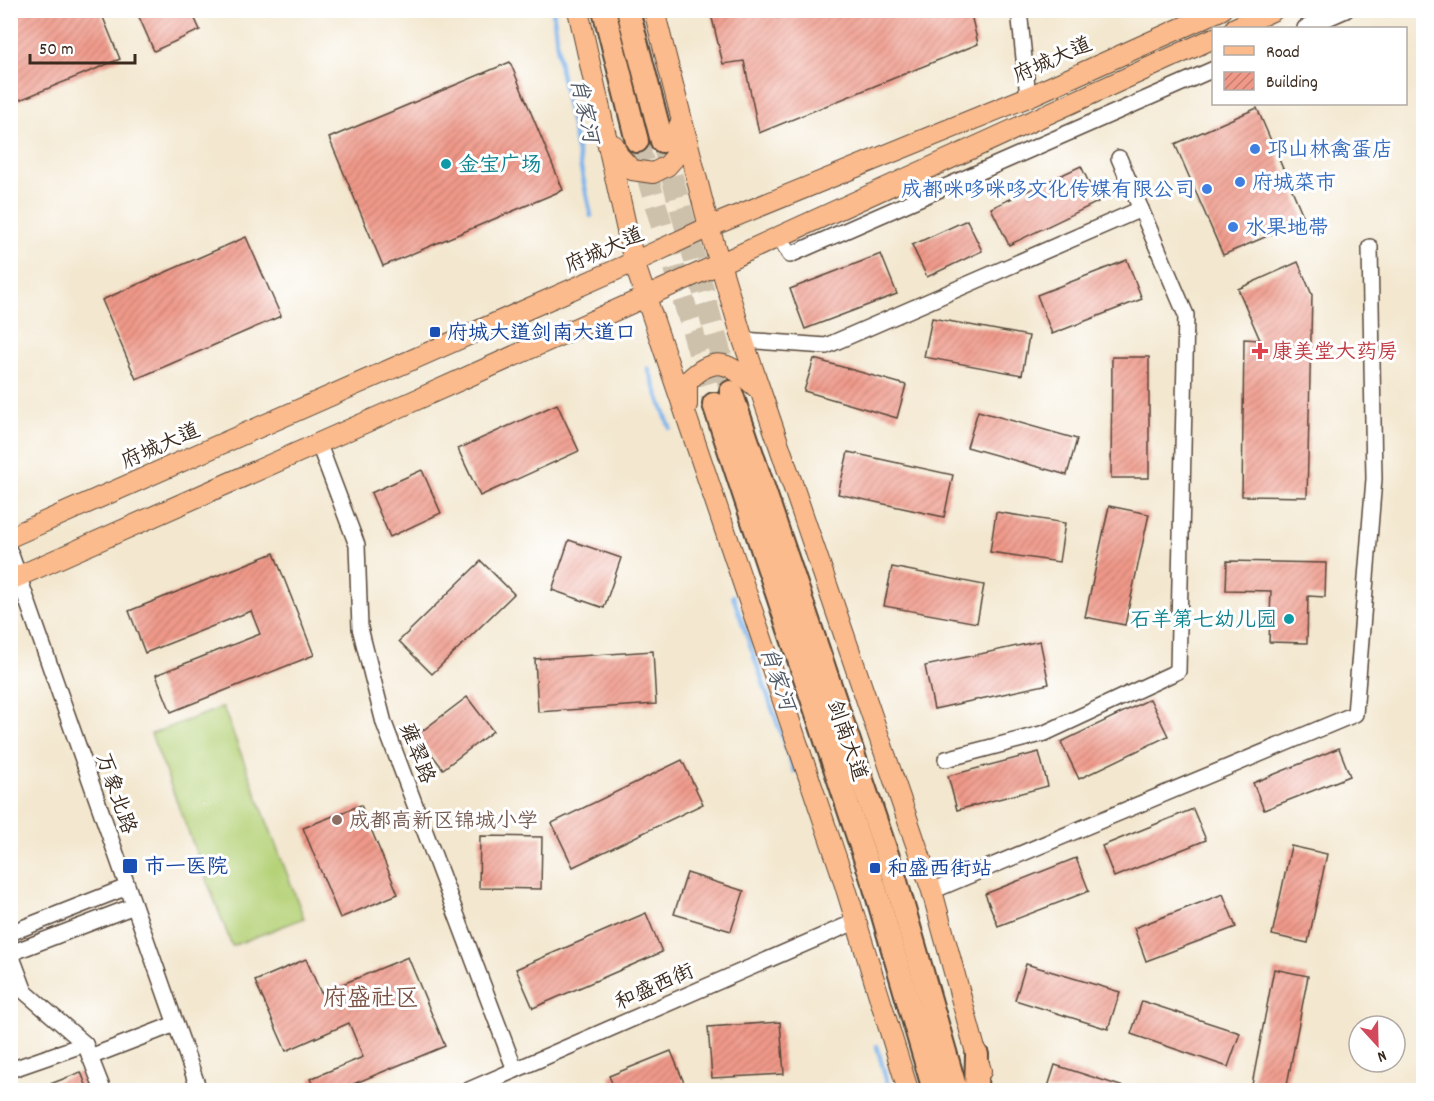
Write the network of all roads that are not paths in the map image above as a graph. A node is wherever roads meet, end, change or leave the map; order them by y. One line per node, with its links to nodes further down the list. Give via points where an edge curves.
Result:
1 (578, 10): 15 (main road)
2 (604, 10): 16 (highway)
3 (628, 10): 17 (highway)
4 (654, 10): 14 (main road)
5 (1019, 10): 13 (street)
6 (1221, 10): 13 (main road, 府城大道)
7 (1274, 10): 9 (main road)
8 (1346, 10): 10 (street)
9 (1237, 27)
10 (1307, 27)
11 (1212, 39): 21 (main road)
12 (1212, 70): 21 (street, via 790,255)
13 (1028, 97): 20 (main road, 府城大道)
14 (679, 108): 15 (main road, via 675,157 653,173 632,170 618,155); 20 (main road)
15 (605, 126): 23 (main road)
16 (637, 141)
17 (662, 141)
18 (1119, 158): 19 (street)
19 (1141, 208): 26 (street, via 826,346); 33 (street, via 1186,315 1178,671 1045,733)
20 (709, 227): 23 (main road, 府城大道); 24 (main road)
21 (779, 236): 24 (main road)
22 (1370, 247): 35 (street, via 1374,479 1355,714)
23 (634, 262): 25 (main road); 30 (main road, 府城大道)
24 (719, 264): 25 (main road); 26 (main road)
25 (646, 296): 28 (main road); 29 (main road)
26 (743, 340): 27 (main road)
27 (760, 391): 28 (main road, via 735,368 710,365 687,382); 35 (main road)
28 (687, 421): 37 (main road)
29 (318, 442): 32 (main road); 46 (street, 雍翠路, via 357,545 360,628 384,723)
30 (10, 537)
31 (10, 552): 32 (street, 万象北路)
32 (15, 578): 34 (street, 万象北路)
33 (946, 759)
34 (127, 887): 36 (street, 万象北路); 38 (street)
35 (932, 891): 44 (main road)
36 (134, 906): 39 (street); 42 (street, 万象北路)
37 (857, 921): 46 (street, 和盛西街); 50 (main road)
38 (10, 933)
39 (11, 952): 40 (street)
40 (25, 992): 41 (street); 43 (street)
41 (10, 998)
42 (175, 1024): 43 (street); 48 (street, 万象北路)
43 (87, 1051): 45 (street); 47 (street)
44 (977, 1055): 53 (highway); 54 (main road)
45 (10, 1070)
46 (515, 1070): 49 (street, 和盛西街)
47 (102, 1090)
48 (199, 1090)
49 (472, 1090)
50 (908, 1090)
51 (934, 1090): 52 (highway, 剑南大道, via 723,398 895,878)
52 (956, 1090)
53 (976, 1090)
54 (986, 1090)

